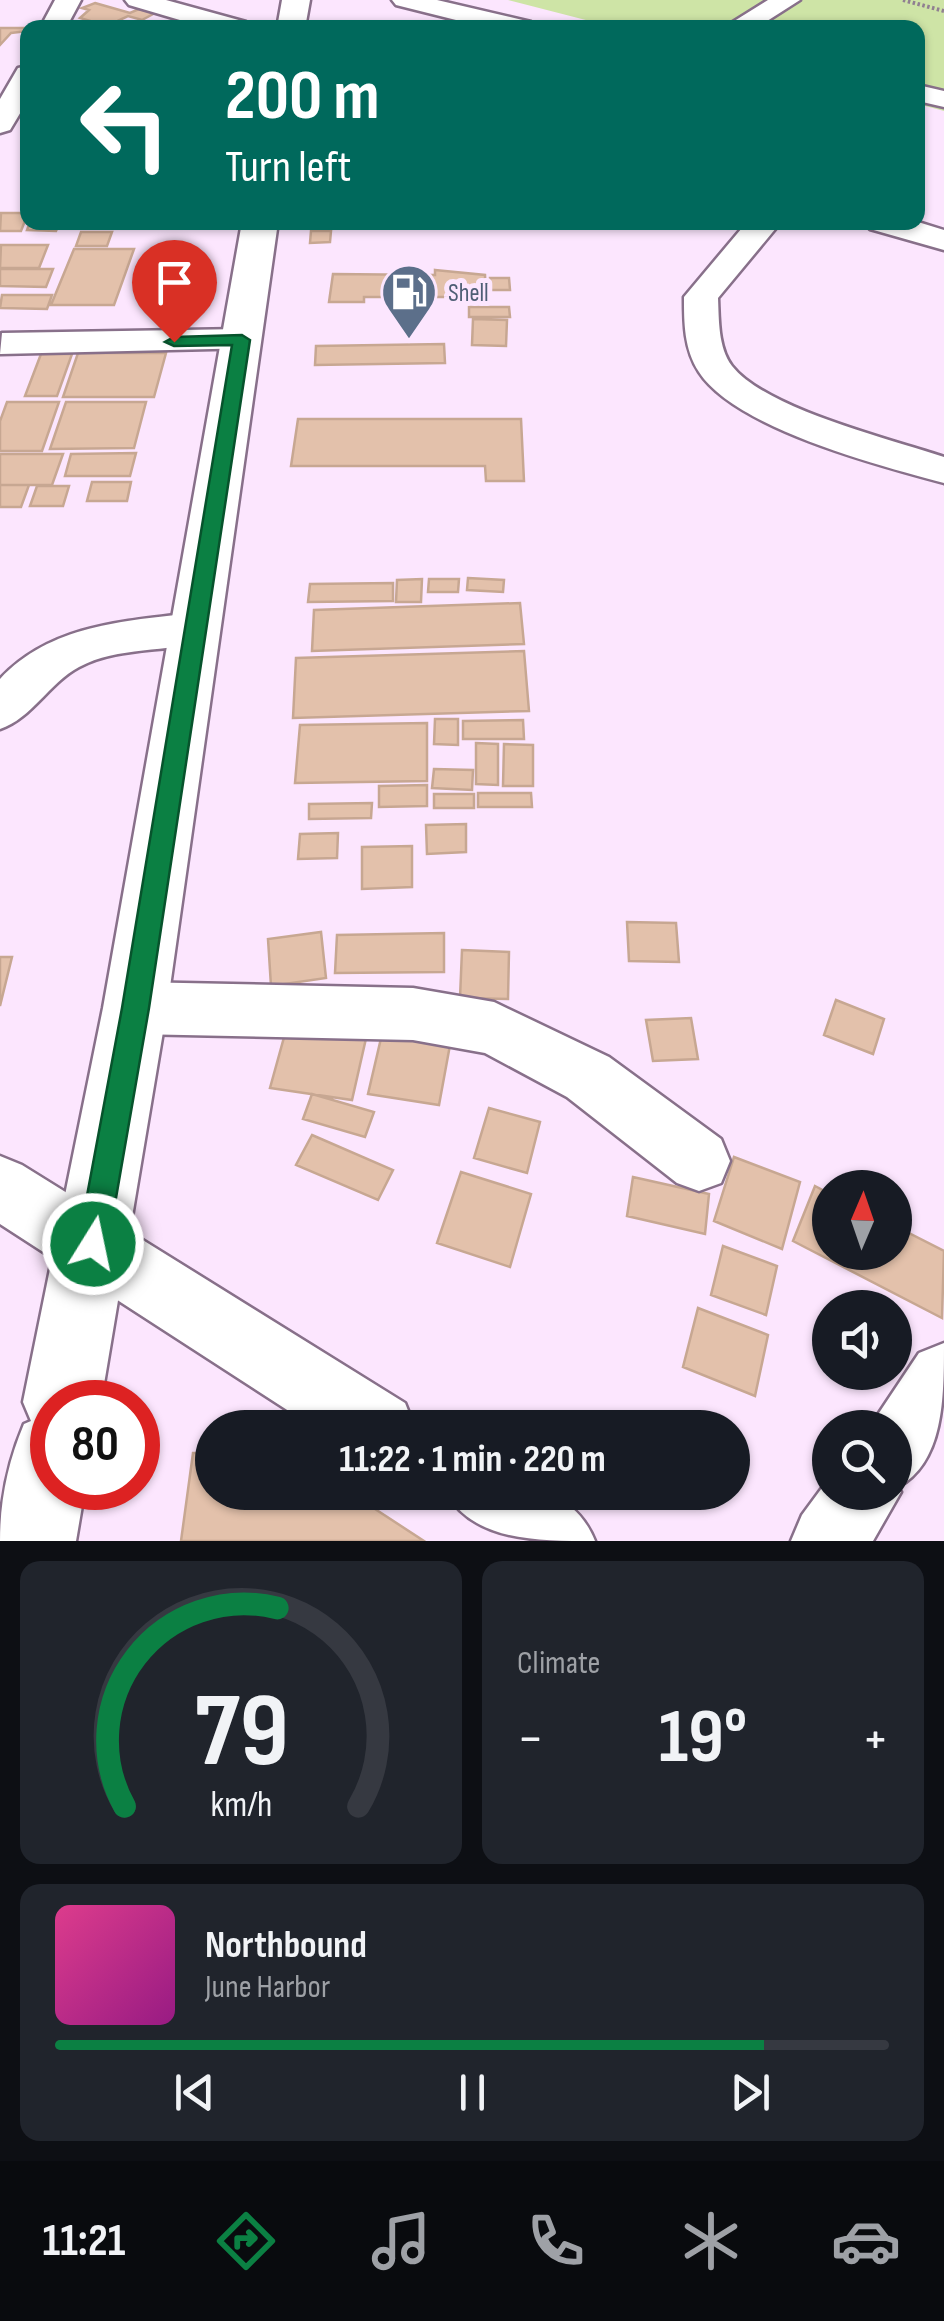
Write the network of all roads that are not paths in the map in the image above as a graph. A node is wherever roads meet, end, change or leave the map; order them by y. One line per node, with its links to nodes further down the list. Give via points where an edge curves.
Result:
1 (138, 0): 4 (street)
2 (405, 0): 5 (street)
3 (786, 0): 6 (street)
4 (209, 20)
5 (489, 20)
6 (750, 20)
7 (20, 88): 8 (street)
8 (0, 124)
9 (259, 230): 13 (highway)
10 (759, 230): 15 (street, via 701,297 702,340 718,373 808,423)
11 (910, 230): 12 (street)
12 (944, 240)
13 (242, 340): 14 (street); 16 (highway)
14 (2, 344)
15 (944, 470)
16 (193, 628): 17 (street, via 96,642 55,656); 18 (highway)
17 (0, 711)
18 (136, 1008): 19 (street, via 413,1014 494,1028 588,1077); 21 (highway)
19 (699, 1160)
20 (0, 1188): 21 (street)
21 (93, 1244): 23 (highway); 24 (street)
22 (944, 1378): 25 (street)
23 (66, 1380)
24 (352, 1410)
25 (912, 1426)
26 (41, 1510): 29 (highway)
27 (510, 1510): 30 (street)
28 (851, 1510): 31 (street)
29 (35, 1541)
30 (558, 1541)
31 (828, 1541)

